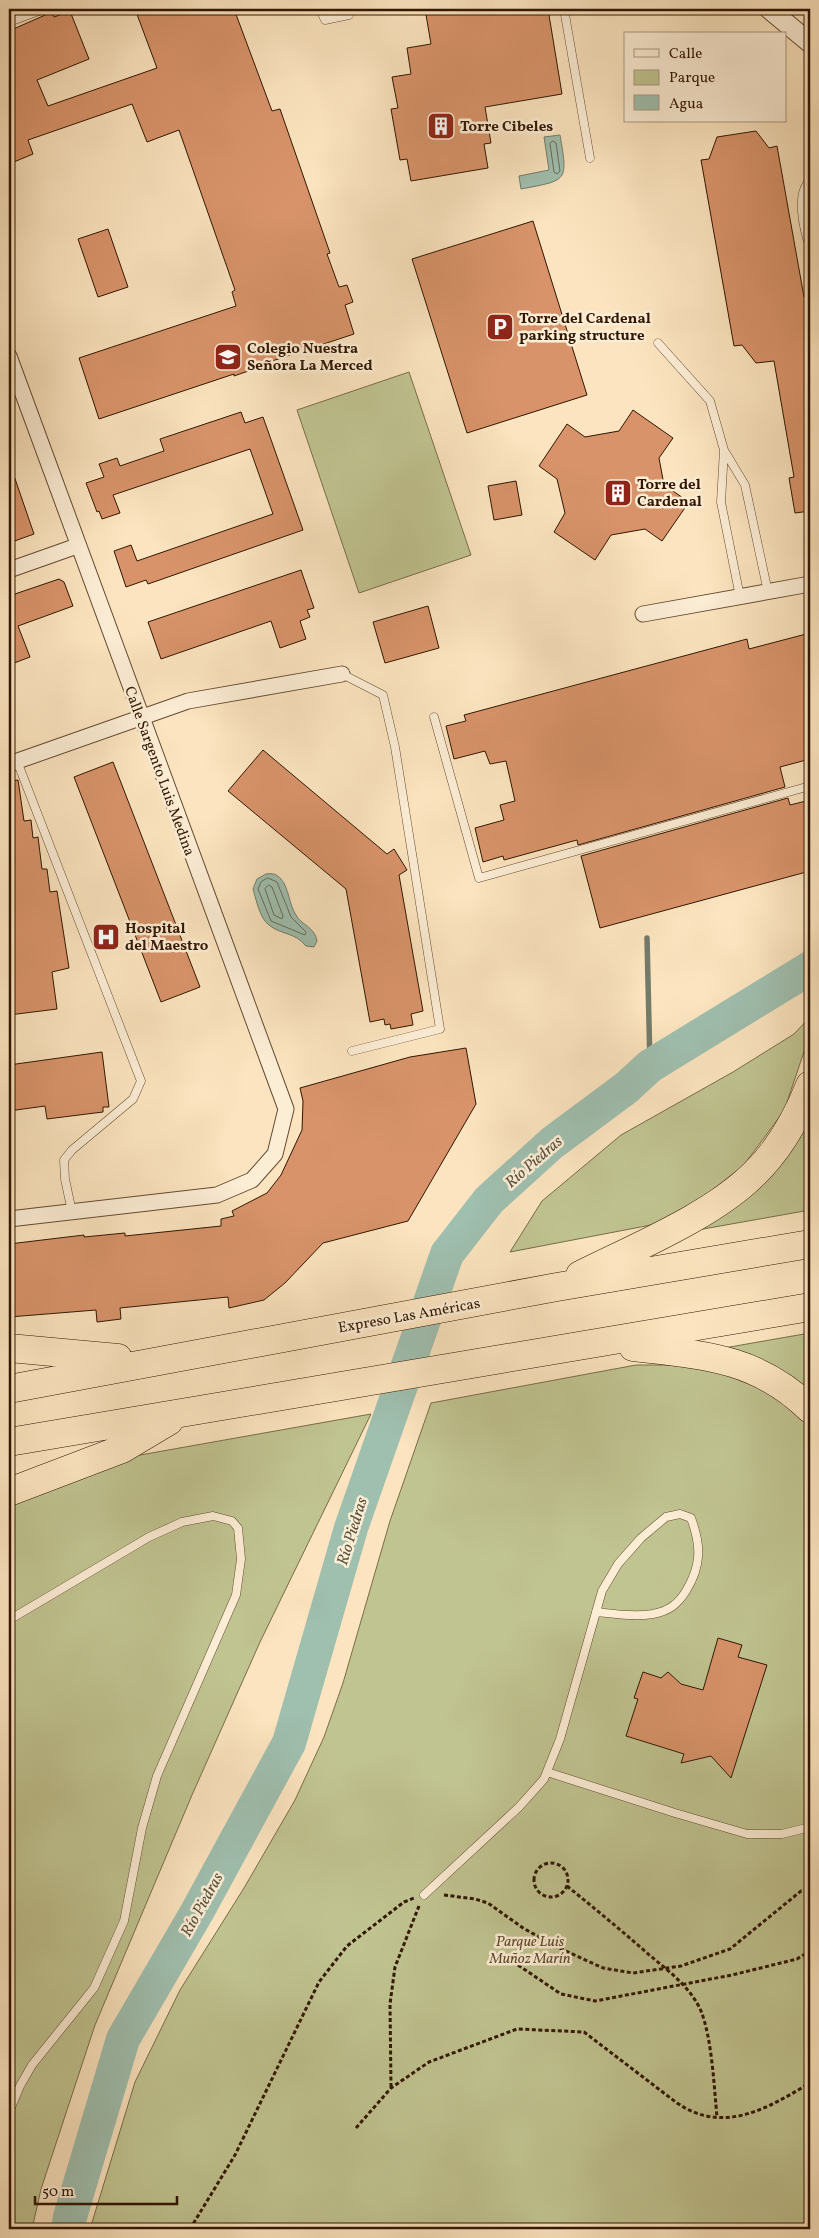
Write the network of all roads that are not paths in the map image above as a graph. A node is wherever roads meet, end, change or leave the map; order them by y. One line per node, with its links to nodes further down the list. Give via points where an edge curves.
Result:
1 (44, 9): 7 (lane)
2 (320, 9): 3 (lane, via 325,20 349,15)
3 (347, 9)
4 (564, 9): 9 (lane)
5 (769, 9): 8 (street)
6 (781, 9): 8 (street)
7 (9, 22)
8 (810, 43)
9 (590, 158)
10 (810, 181): 11 (lane, via 802,200 804,231)
11 (810, 247)
12 (658, 342): 15 (lane, via 710,401)
13 (9, 356): 14 (street, Calle Sargento Luis Medina)
14 (13, 379): 16 (street, Calle Sargento Luis Medina)
15 (724, 450): 19 (lane, via 745,485); 20 (lane, via 721,502)
16 (77, 546): 17 (street); 23 (street, Calle Sargento Luis Medina)
17 (9, 570)
18 (810, 584): 19 (street)
19 (768, 592): 20 (street)
20 (740, 597): 21 (street)
21 (643, 614)
22 (342, 674): 23 (street, via 188,701); 27 (lane, via 383,695 396,756 440,1029)
23 (140, 716): 25 (street); 29 (street, Calle Sargento Luis Medina, via 286,1109 275,1154 252,1180 217,1195)
24 (434, 717): 26 (lane, via 479,878)
25 (13, 762): 29 (lane, via 141,1081 133,1099 64,1160)
26 (810, 786)
27 (352, 1050)
28 (810, 1085): 32 (highway, via 797,1117 754,1174 716,1204)
29 (72, 1212): 30 (street)
30 (9, 1219)
31 (810, 1244): 32 (highway, Expreso Las Américas)
32 (557, 1287): 36 (highway, Expreso Las Américas)
33 (810, 1307): 34 (highway)
34 (599, 1343): 38 (highway, via 705,1355 741,1365 775,1381); 39 (highway)
35 (9, 1348): 36 (highway)
36 (150, 1361): 37 (highway, Expreso Las Américas)
37 (9, 1389)
38 (810, 1409)
39 (183, 1412): 40 (highway); 41 (highway, via 122,1449)
40 (9, 1442)
41 (9, 1492)
42 (596, 1612): 42 (lane, via 609,1578 641,1538 666,1517 680,1514 691,1518 699,1562 697,1572 678,1604 666,1610 627,1616); 44 (lane, via 560,1739)
43 (9, 1620): 47 (lane, via 149,1537 182,1522 213,1516 232,1521 238,1528 241,1559 236,1594 157,1776 142,1828 124,1921 94,1988 32,2065)
44 (547, 1772): 45 (lane, via 748,1834 782,1834); 46 (lane, via 519,1807)
45 (810, 1827)
46 (424, 1894)
47 (9, 2112)

